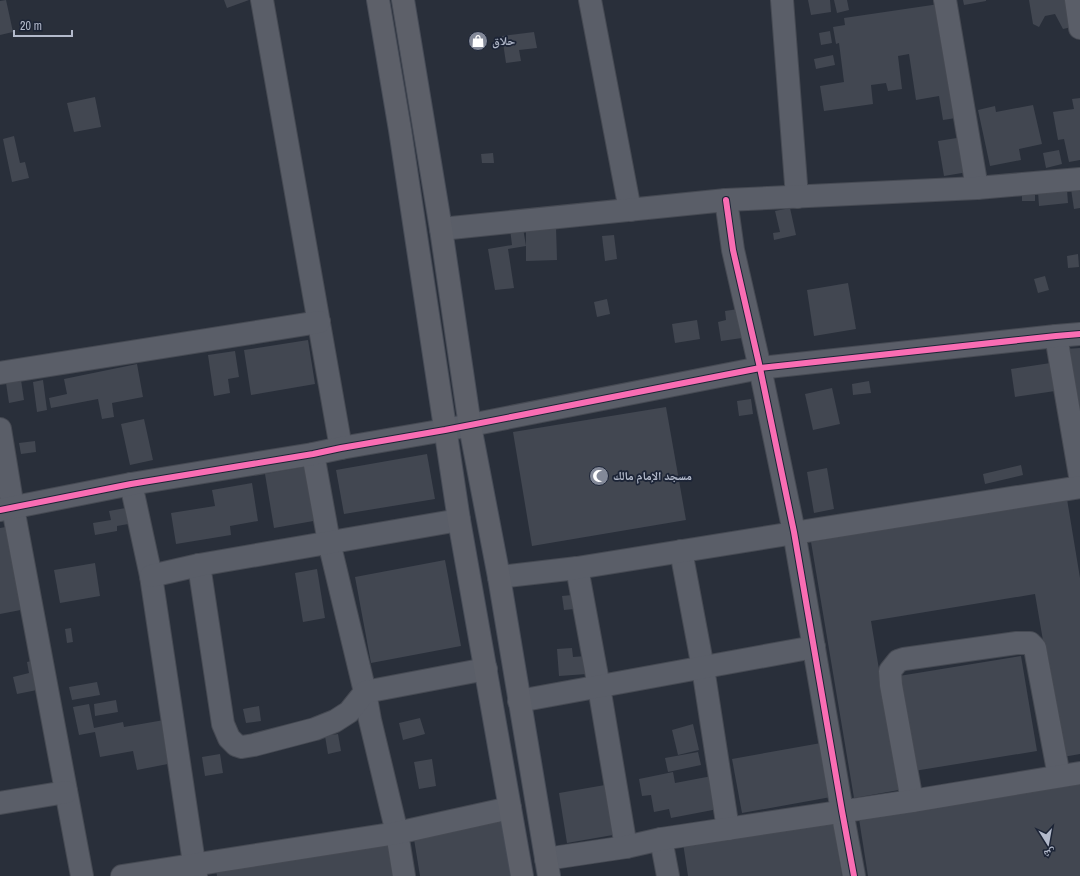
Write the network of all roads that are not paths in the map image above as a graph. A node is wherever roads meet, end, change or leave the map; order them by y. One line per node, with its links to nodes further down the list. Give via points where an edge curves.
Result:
1 (262, 0): 15 (street)
2 (378, 0): 22 (main road)
3 (403, 0): 14 (main road)
4 (590, 0): 13 (street)
5 (782, 0): 11 (street)
6 (945, 0): 10 (street)
7 (1076, 0): 8 (street)
8 (1080, 28)
9 (1080, 179): 10 (street)
10 (977, 188): 11 (street)
11 (797, 197): 12 (street)
12 (726, 200): 13 (street); 18 (street, via 733,250)
13 (630, 210): 14 (street)
14 (441, 230): 20 (main road)
15 (318, 322): 19 (street); 23 (street)
16 (1080, 334): 17 (street)
17 (1056, 336): 18 (street); 25 (street)
18 (760, 368): 20 (street); 30 (street)
19 (0, 373)
20 (470, 426): 22 (street); 36 (main road)
21 (0, 429): 28 (street)
22 (445, 430): 23 (street); 29 (main road)
23 (341, 448): 24 (street)
24 (313, 454): 26 (street); 31 (street)
25 (1080, 476)
26 (131, 484): 28 (street); 35 (street)
27 (1080, 487): 30 (street)
28 (6, 509): 44 (street)
29 (459, 520): 31 (street); 39 (main road)
30 (794, 532): 32 (street); 37 (street)
31 (328, 542): 33 (street); 41 (street)
32 (681, 551): 34 (street); 38 (street)
33 (199, 565): 35 (street); 41 (street, via 223,724 229,738 236,745 254,745 335,721 349,712)
34 (577, 568): 36 (street); 40 (street)
35 (151, 576): 54 (street)
36 (499, 577): 42 (main road)
37 (814, 647): 38 (street); 48 (street)
38 (703, 668): 40 (street); 49 (street)
39 (486, 669): 41 (street); 47 (main road)
40 (599, 687): 42 (street); 52 (street)
41 (365, 692): 50 (street)
42 (519, 701): 53 (main road)
43 (1070, 774): 45 (street); 45 (street, via 1035,648 1030,643 904,659 898,661 890,671)
44 (66, 792): 46 (street); 55 (street)
45 (912, 801): 48 (street)
46 (0, 803)
47 (510, 808): 50 (street); 58 (main road)
48 (842, 812): 49 (street); 60 (street)
49 (728, 829): 51 (street)
50 (397, 833): 54 (street); 57 (street)
51 (661, 839): 52 (street); 59 (street)
52 (626, 847): 53 (street)
53 (548, 868)
54 (195, 871): 56 (street)
55 (82, 876)
56 (122, 876)
57 (404, 876)
58 (522, 876)
59 (668, 876)
60 (854, 876)

